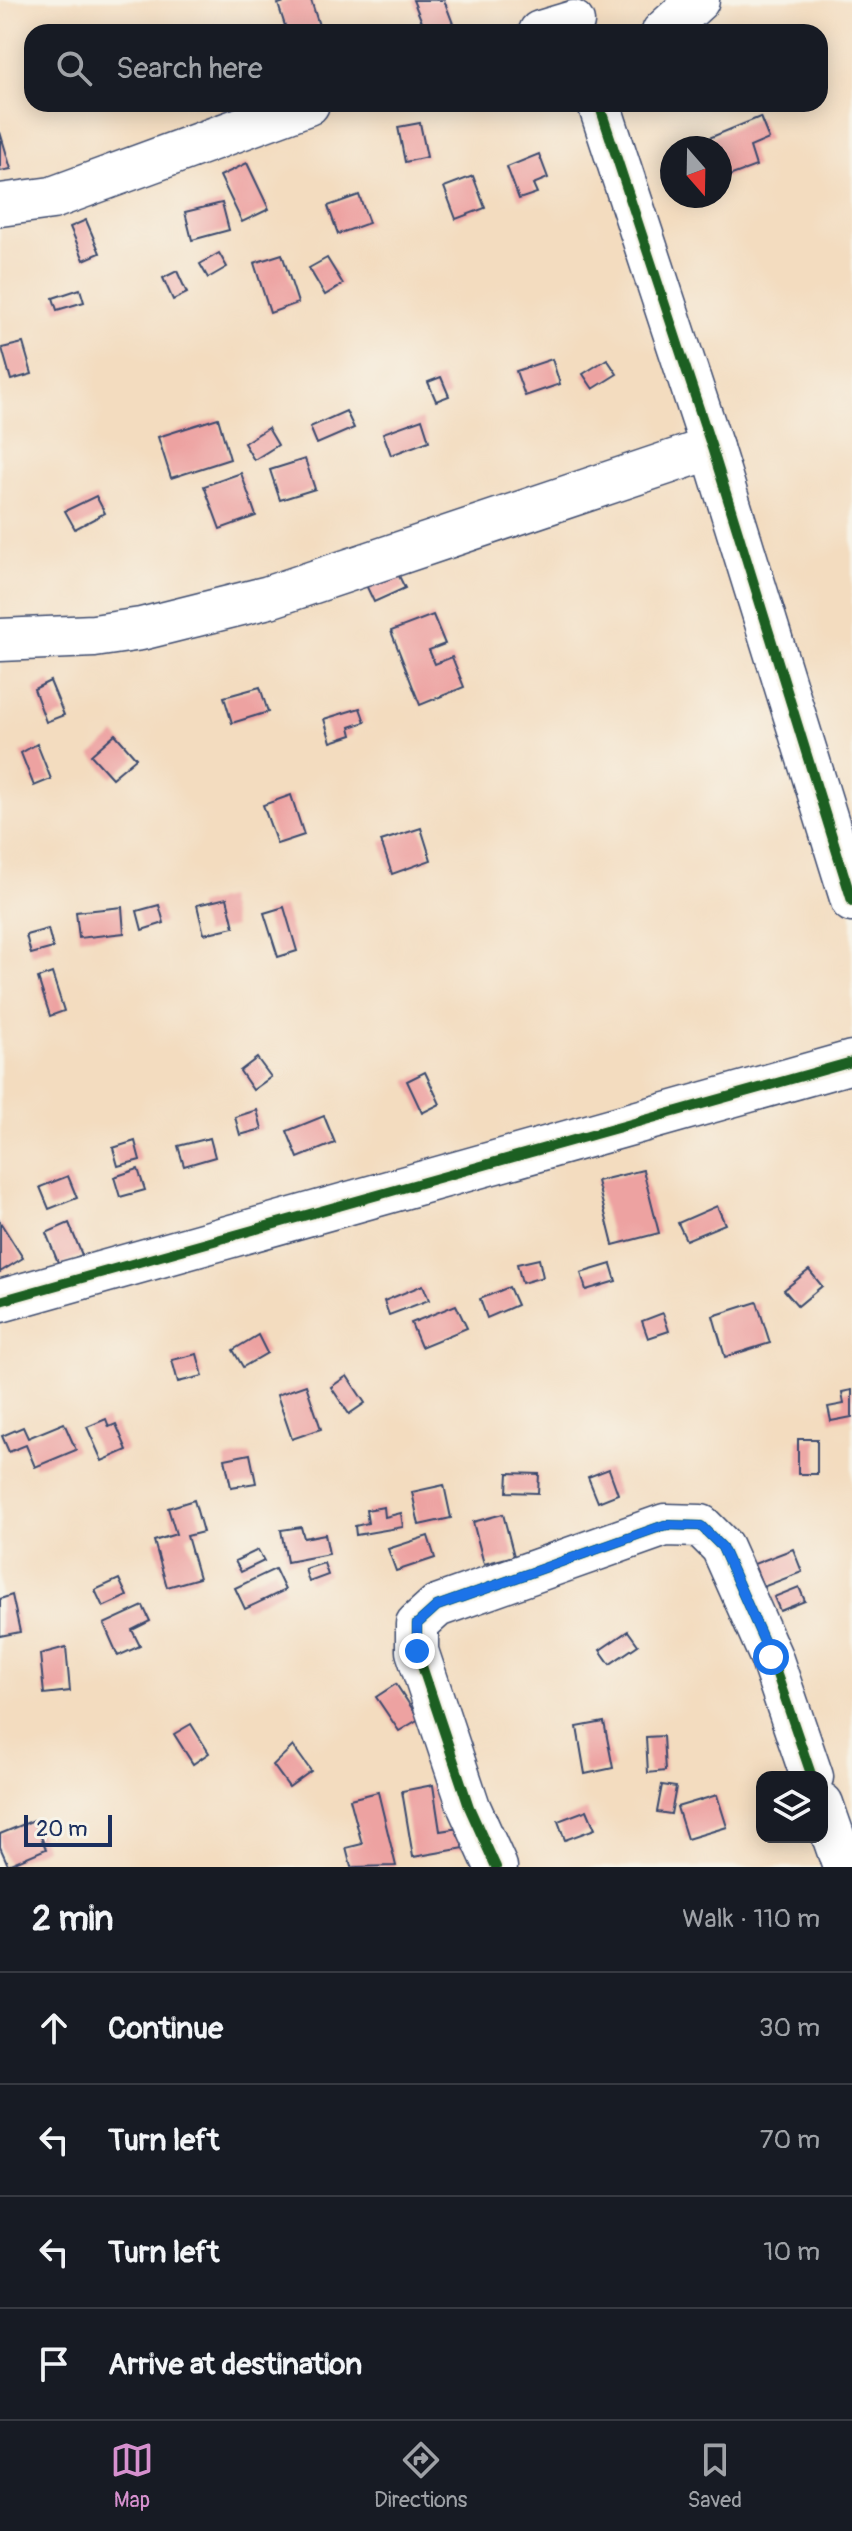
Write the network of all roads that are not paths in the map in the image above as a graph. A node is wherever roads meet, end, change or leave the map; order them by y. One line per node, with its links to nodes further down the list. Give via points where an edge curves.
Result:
1 (698, 0): 2 (street)
2 (672, 24)
3 (286, 112): 5 (street, via 63,194)
4 (602, 112): 6 (street)
5 (0, 205)
6 (712, 448): 7 (street, via 269,597 141,629); 8 (street)
7 (0, 640)
8 (852, 901)
9 (852, 1062): 10 (street)
10 (0, 1301)
11 (810, 1771): 13 (street, via 771,1657 722,1547 701,1526 665,1525 437,1606 417,1624 417,1651 469,1807)
12 (828, 1821): 14 (street)
13 (496, 1867)
14 (844, 1867)

